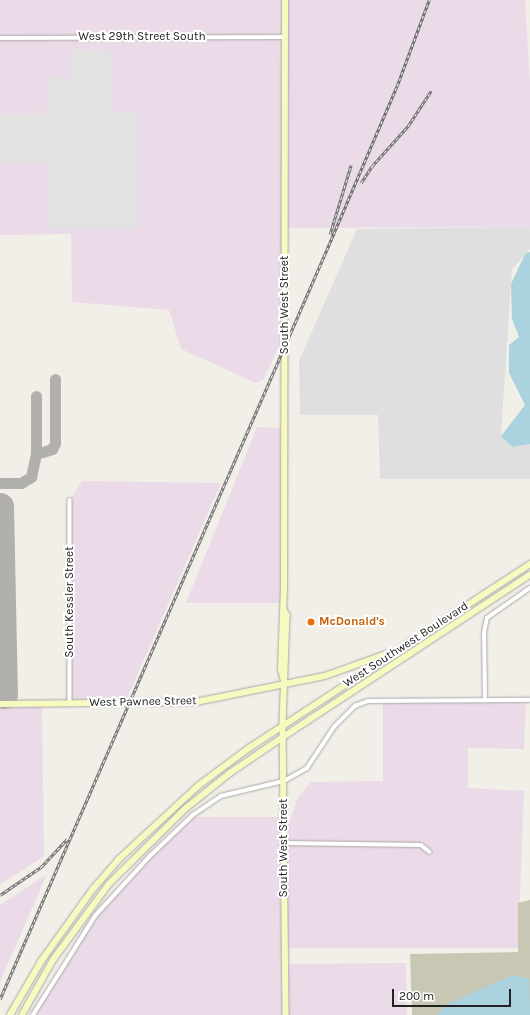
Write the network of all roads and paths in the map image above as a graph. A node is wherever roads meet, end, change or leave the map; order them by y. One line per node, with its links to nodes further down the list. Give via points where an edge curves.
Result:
1 (285, 0): 2 (main road, South West Street)
2 (285, 37): 3 (street, West 29th Street South); 9 (main road, South West Street, via 284,610 281,670)
3 (0, 38)
4 (70, 500): 13 (street, South Kessler Street)
5 (530, 564): 8 (main road, West Southwest Boulevard)
6 (530, 575): 15 (main road, West Southwest Boulevard)
7 (530, 588): 10 (street, via 492,613 485,623)
8 (407, 644): 9 (main road, West Pawnee Street, via 367,663 325,676); 14 (main road, West Southwest Boulevard)
9 (284, 683): 13 (main road, West Pawnee Street, via 196,702); 14 (main road, South West Street)
10 (485, 700): 11 (street); 16 (street, via 368,701 355,706 334,727 307,768)
11 (530, 700)
12 (0, 704): 13 (main road, West Pawnee Street)
13 (70, 704)
14 (283, 726): 15 (main road, South West Street); 19 (main road, West Southwest Boulevard, via 198,786 119,859 67,922)
15 (284, 737): 16 (main road, South West Street); 20 (main road, West Southwest Boulevard, via 230,773 185,809 109,884 53,960)
16 (284, 781): 17 (main road, South West Street); 21 (street, via 221,796 193,815 148,857 95,916)
17 (285, 843): 18 (street, via 421,845); 22 (main road, South West Street)
18 (430, 852)
19 (10, 1015)
20 (22, 1015)
21 (33, 1015)
22 (286, 1015)

